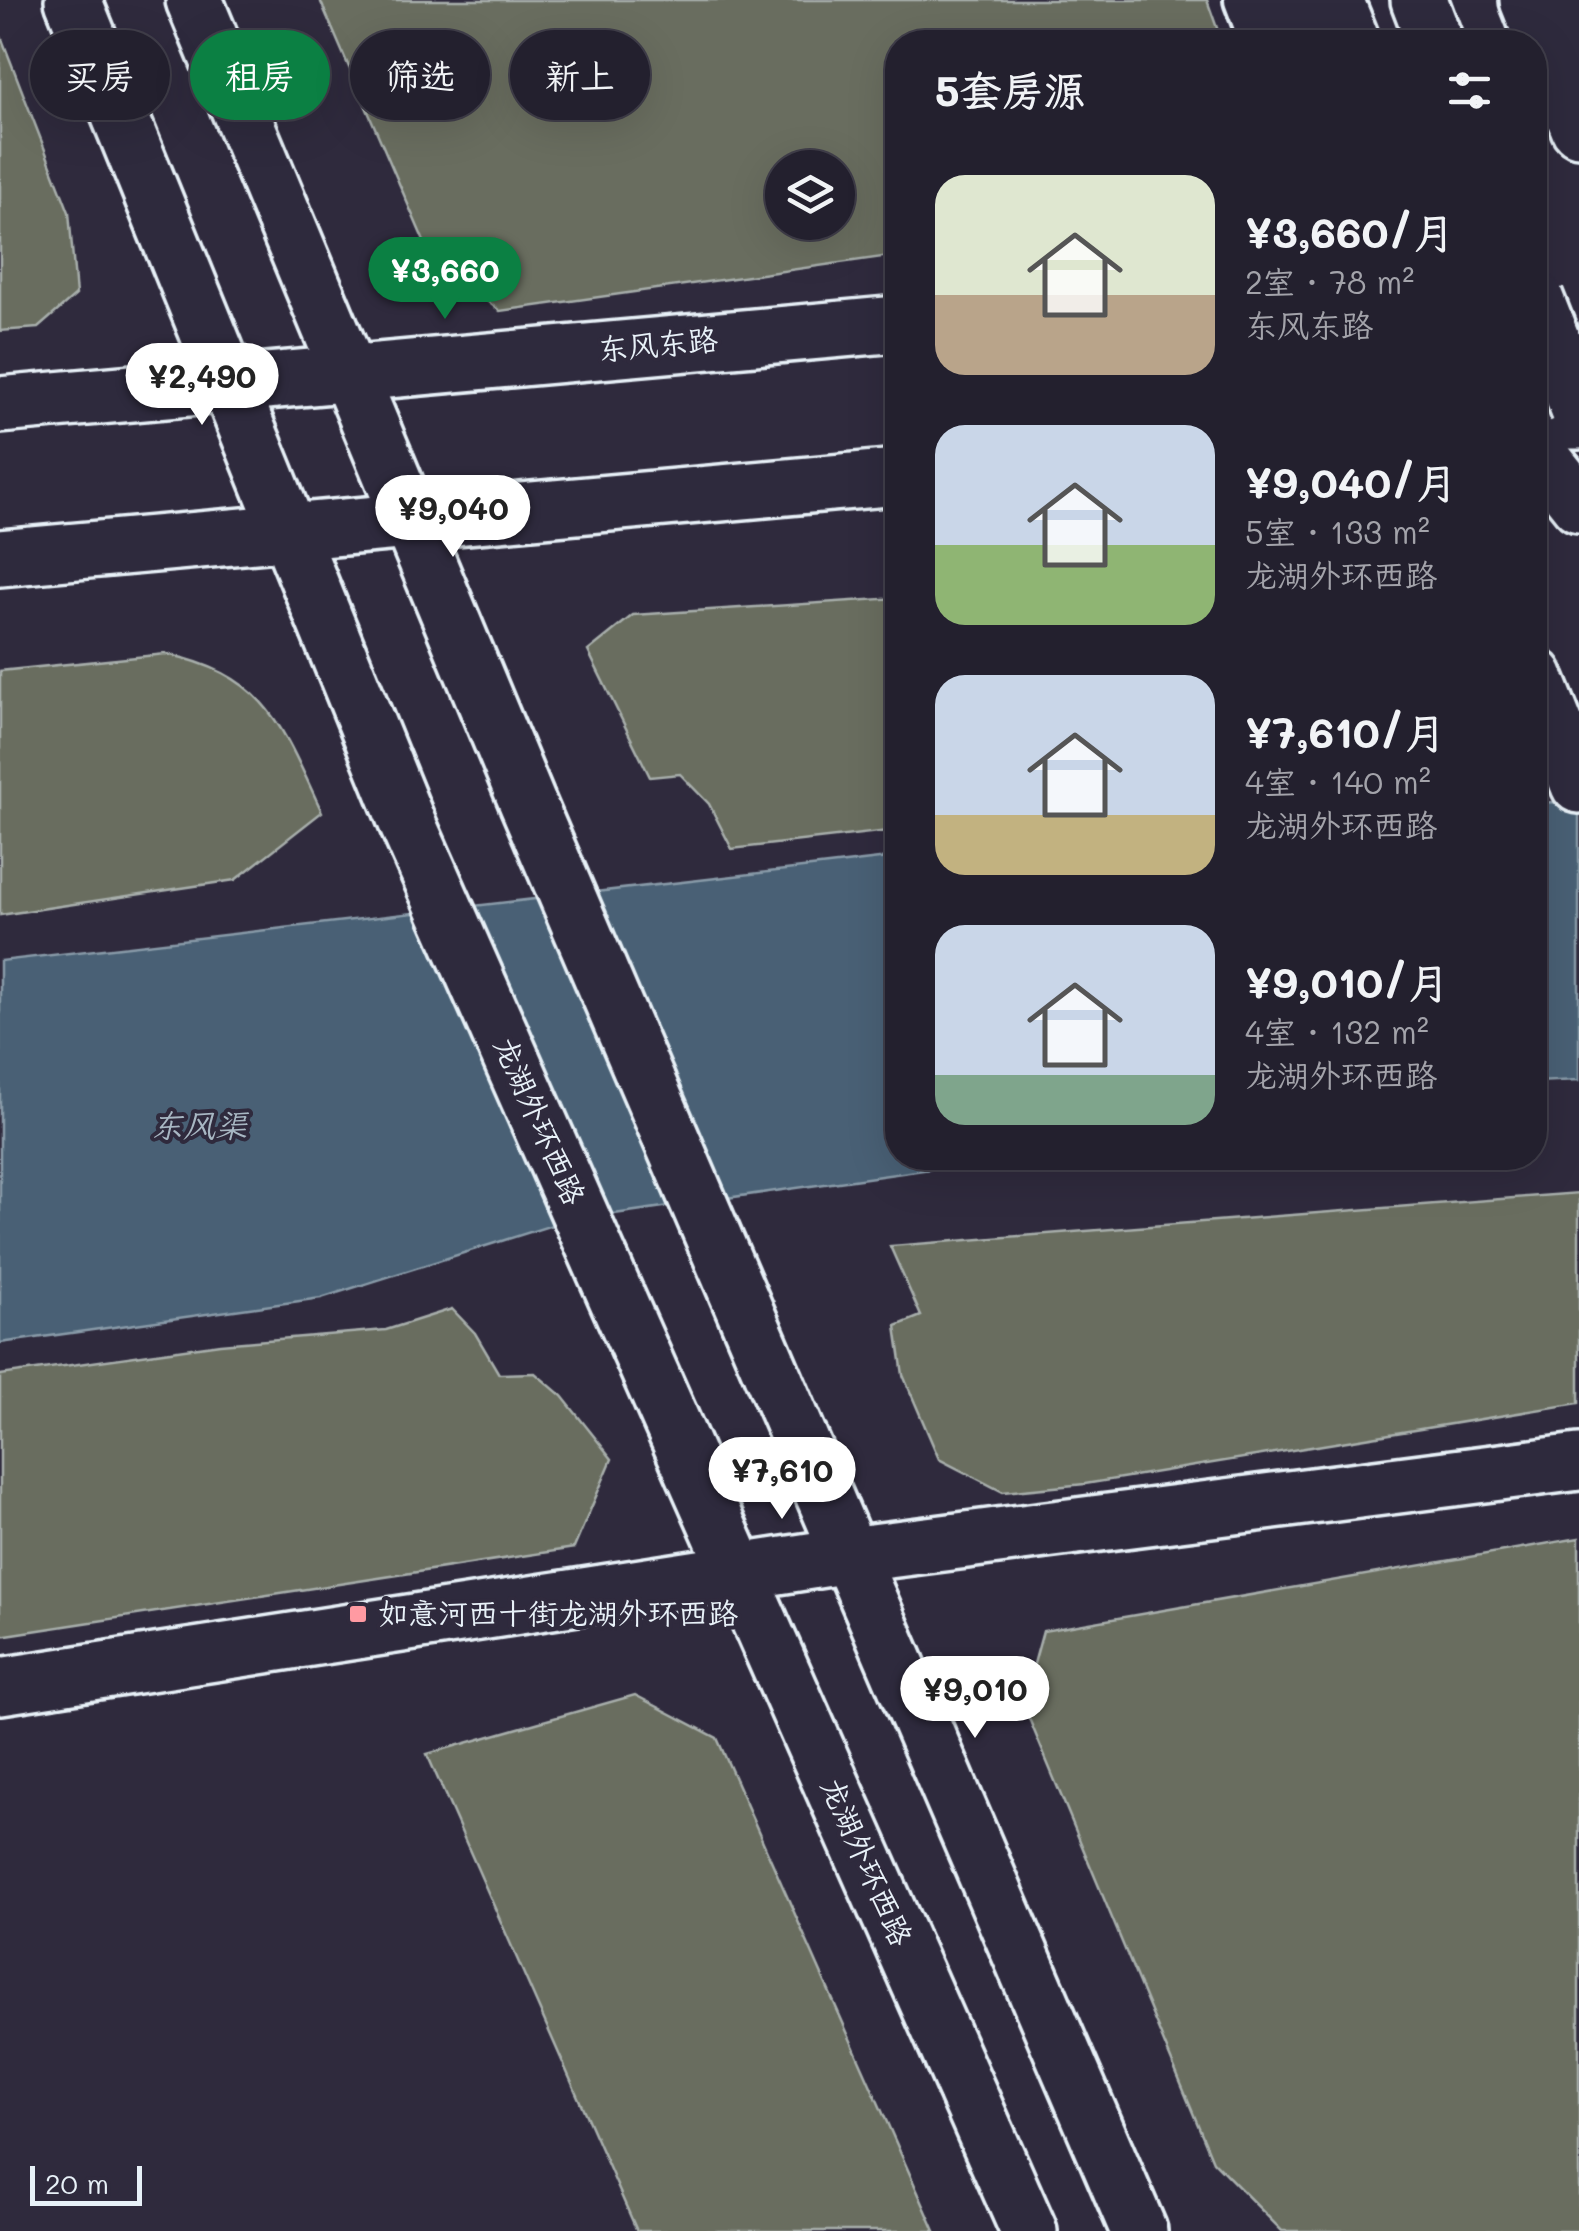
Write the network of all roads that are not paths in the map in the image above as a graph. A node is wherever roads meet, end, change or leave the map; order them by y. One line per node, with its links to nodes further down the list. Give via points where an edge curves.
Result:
1 (73, 0): 22 (main road, 龙湖外环西路)
2 (194, 0): 21 (main road)
3 (1246, 0): 9 (street)
4 (1283, 0): 10 (main road)
5 (1334, 0): 11 (main road)
6 (1418, 0): 12 (main road)
7 (1528, 0): 13 (main road)
8 (1573, 0): 14 (main road)
9 (1257, 30)
10 (1294, 30)
11 (1347, 30)
12 (1430, 30)
13 (1540, 30)
14 (1579, 46)
15 (1547, 48): 16 (main road)
16 (1579, 128)
17 (1547, 309): 18 (main road)
18 (1579, 310)
19 (885, 325): 21 (main road, 东风东路)
20 (1547, 329): 24 (main road, bridge)
21 (349, 373): 22 (main road, 东风东路); 30 (main road)
22 (230, 384): 23 (main road, 东风东路); 31 (main road, 龙湖外环西路)
23 (0, 405)
24 (1579, 410)
25 (1547, 421): 26 (main road)
26 (1579, 421)
27 (1547, 464): 29 (main road)
28 (885, 478): 30 (main road)
29 (1579, 504)
30 (410, 521): 31 (main road); 36 (main road)
31 (290, 532): 32 (main road); 37 (main road, 龙湖外环西路, via 408,825)
32 (0, 558)
33 (1547, 705): 34 (main road)
34 (1579, 784)
35 (1579, 1462): 36 (main road)
36 (849, 1555): 37 (main road); 40 (main road)
37 (738, 1572): 38 (main road); 39 (main road, 龙湖外环西路)
38 (0, 1686)
39 (1029, 2231)
40 (1138, 2231)

